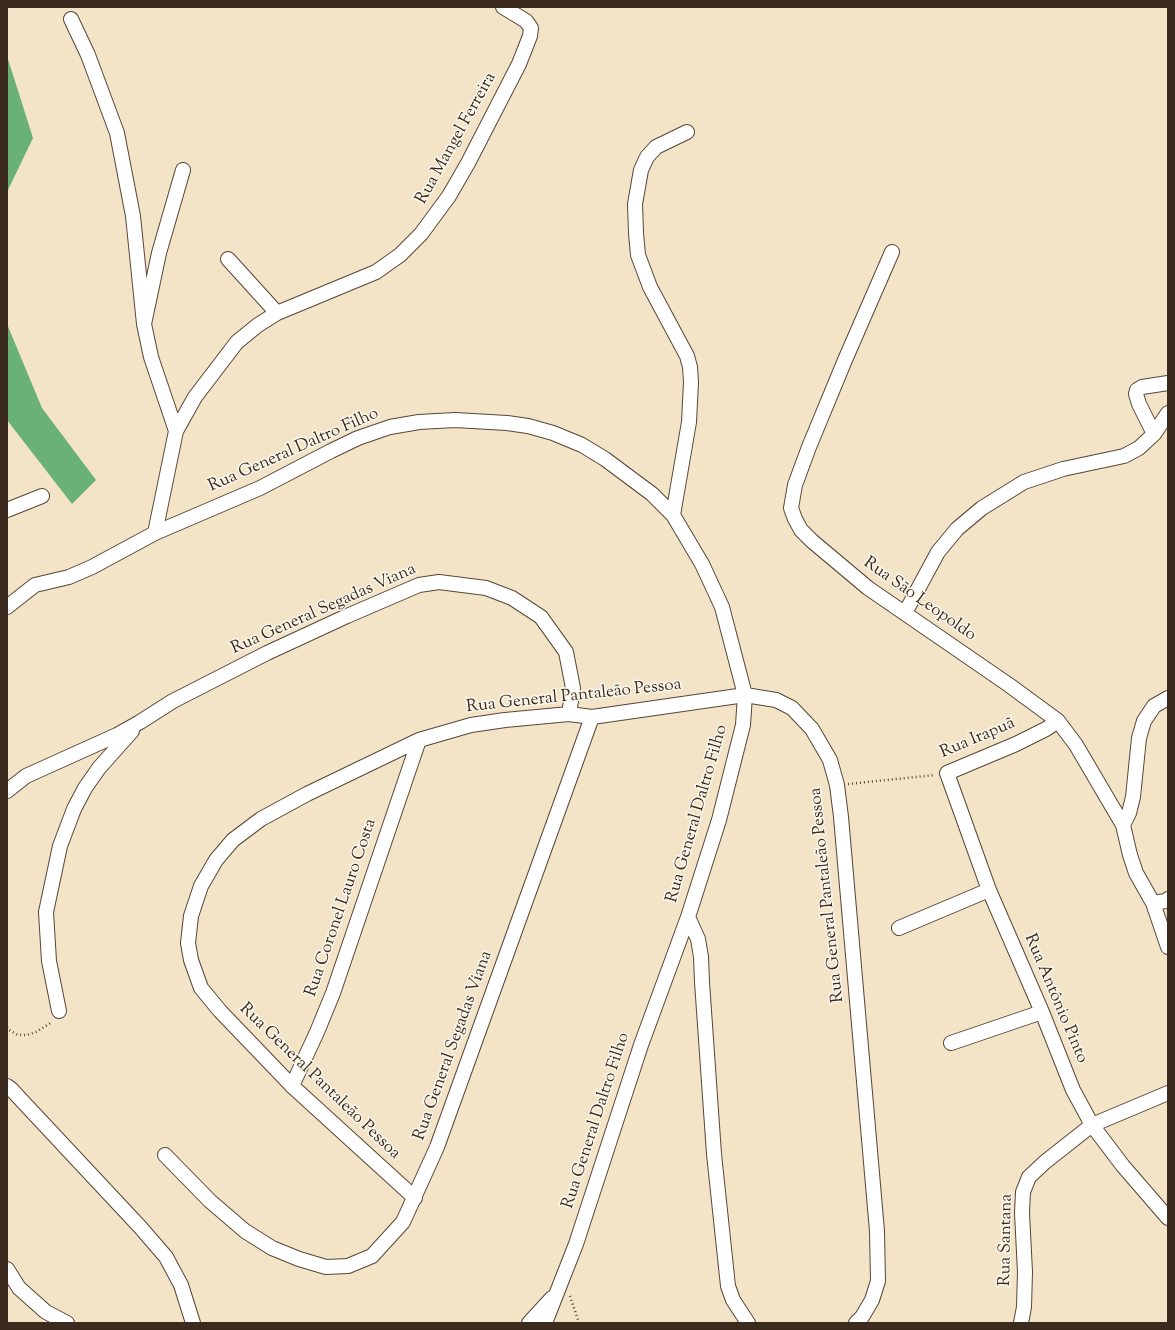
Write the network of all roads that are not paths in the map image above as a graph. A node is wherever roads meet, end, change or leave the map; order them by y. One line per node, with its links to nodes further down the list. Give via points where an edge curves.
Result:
1 (503, 7): 7 (street, Rua Mangel Ferreira, via 526,21 530,28 530,36 519,64 445,202 421,234 400,255 376,272)
2 (71, 19): 8 (street, via 88,55 117,133 133,216)
3 (687, 132): 15 (street, via 656,146 647,157 641,170 635,204 638,255 650,287 687,356 690,367 689,422)
4 (183, 170): 8 (street, via 159,253)
5 (892, 252): 18 (street, Rua São Leopoldo, via 809,447 795,485 791,508 801,530 812,541 868,588)
6 (228, 259): 7 (street)
7 (277, 313): 11 (street, Rua Mangel Ferreira, via 237,342 195,397)
8 (144, 324): 11 (street, via 151,357)
9 (1168, 383): 12 (street, via 1137,390 1139,404)
10 (1168, 413): 12 (street)
11 (176, 431): 16 (street, Rua Mangel Ferreira)
12 (1154, 434): 18 (street, via 1139,448 1124,456 1063,469 1024,482 982,508 958,529 938,552)
13 (42, 496): 14 (street)
14 (7, 510)
15 (673, 515): 16 (street, Rua General Daltro Filho, via 652,494 582,445 528,426 455,420 390,426 358,438 260,488); 19 (street, Rua General Daltro Filho, via 702,564 722,607)
16 (155, 533): 17 (street, Rua General Daltro Filho, via 70,577 35,585)
17 (7, 607)
18 (905, 613): 23 (street, Rua São Leopoldo)
19 (745, 695): 22 (street, Rua General Pantaleão Pessoa); 31 (street, Rua General Daltro Filho, via 743,725 719,820); 51 (street, Rua General Pantaleão Pessoa, via 776,700 792,708 812,729 830,760 836,785 841,817 877,1230 878,1281 872,1300)
20 (1168, 698): 28 (street, via 1154,706 1144,721 1139,738 1133,797)
21 (569, 714): 22 (street, Rua General Pantaleão Pessoa); 24 (street, Rua General Segadas Viana, via 573,688 566,652 541,617 512,598 486,588 439,582 419,585 267,653 173,701); 25 (street, Rua General Pantaleão Pessoa, via 471,724)
22 (592, 717): 42 (street, Rua General Segadas Viana, via 437,1147)
23 (1058, 721): 26 (street, Rua Irapuã, via 1016,744); 28 (street, Rua São Leopoldo, via 1076,744)
24 (140, 722): 27 (street, Rua General Segadas Viana, via 26,776); 34 (street, Rua General Segadas Viana, via 98,768 85,788 60,846 46,912 49,961)
25 (419, 740): 38 (street, Rua Coronel Lauro Costa, via 333,993); 38 (street, Rua General Pantaleão Pessoa, via 261,819 233,840 216,860 201,886 191,916 188,943 201,988)
26 (947, 773): 29 (street, Rua Antônio Pinto)
27 (7, 791)
28 (1123, 825): 30 (street, Rua São Leopoldo, via 1136,873)
29 (989, 890): 32 (street); 35 (street, Rua Antônio Pinto)
30 (1164, 901): 33 (street, Rua São Leopoldo)
31 (688, 917): 45 (street, Rua General Daltro Filho, via 641,1044 576,1244); 50 (street, via 698,939 701,957 714,1154 728,1286 733,1300)
32 (899, 928)
33 (1168, 947)
34 (59, 1011)
35 (1042, 1012): 36 (street); 40 (street, Rua Antônio Pinto, via 1073,1090)
36 (950, 1043)
37 (7, 1086): 47 (street, via 166,1257 181,1285)
38 (292, 1086): 42 (street, Rua General Pantaleão Pessoa)
39 (1168, 1093): 40 (street, Rua Santana)
40 (1092, 1125): 43 (street, Rua Antônio Pinto); 52 (street, Rua Santana, via 1029,1177 1023,1192 1025,1272)
41 (165, 1155): 42 (street, Rua General Segadas Viana, via 210,1202 245,1231 272,1248 326,1266 348,1266 372,1256 403,1222)
42 (415, 1198)
43 (1168, 1218)
44 (7, 1269): 46 (street, via 19,1288 46,1312)
45 (557, 1293): 48 (street); 49 (street, Rua General Daltro Filho)
46 (67, 1323)
47 (193, 1323)
48 (529, 1323)
49 (545, 1323)
50 (748, 1323)
51 (856, 1323)
52 (1021, 1323)

